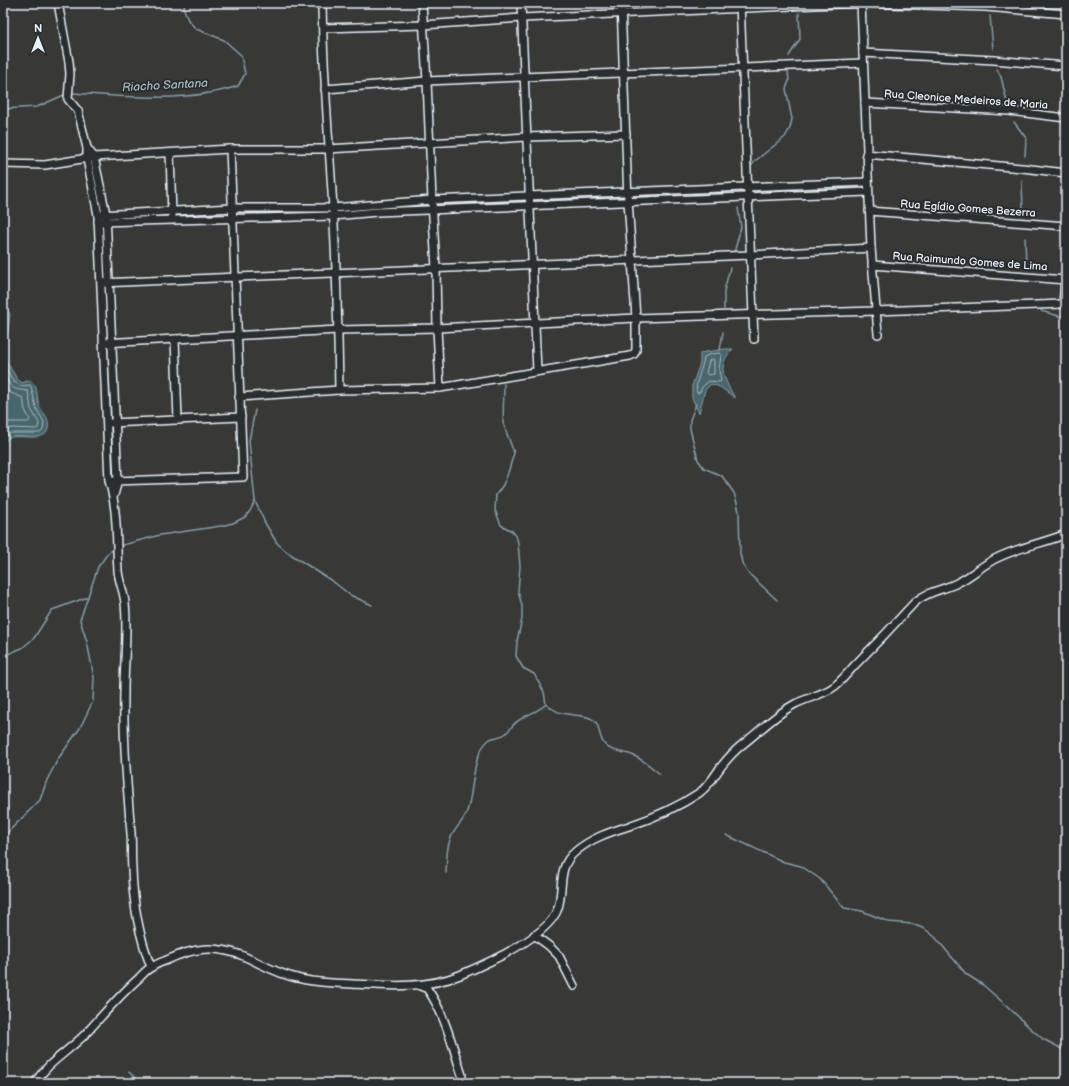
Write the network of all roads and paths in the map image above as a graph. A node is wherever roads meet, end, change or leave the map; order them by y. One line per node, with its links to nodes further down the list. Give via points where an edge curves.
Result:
1 (57, 3): 30 (street, via 69,62 68,99 78,111)
2 (322, 3): 12 (street)
3 (422, 3): 11 (street)
4 (521, 3): 10 (street)
5 (621, 3): 8 (street)
6 (861, 3): 7 (street); 9 (street, via 986,7); 13 (street)
7 (740, 6): 8 (street); 16 (street)
8 (621, 14): 10 (street); 17 (street)
9 (1066, 14)
10 (522, 18): 11 (street); 18 (street)
11 (423, 25): 12 (street); 19 (street)
12 (323, 28): 20 (street)
13 (863, 52): 14 (street); 15 (street)
14 (863, 63): 16 (street); 21 (street)
15 (1066, 66)
16 (742, 68): 17 (street); 34 (street)
17 (624, 74): 18 (street); 23 (street)
18 (525, 77): 19 (street); 24 (street)
19 (427, 81): 20 (street); 25 (street)
20 (325, 89): 27 (street)
21 (865, 103): 22 (street, Rua Cleonice Medeiros de Maria, via 1009,111); 29 (street)
22 (1066, 118)
23 (626, 134): 24 (street); 35 (street)
24 (526, 137): 25 (street); 37 (street)
25 (430, 142): 27 (street); 39 (street)
26 (230, 149): 27 (street); 28 (street); 42 (street)
27 (328, 149): 46 (street)
28 (170, 153): 30 (street); 44 (street)
29 (866, 154): 32 (street); 33 (street)
30 (90, 158): 31 (street, via 45,165); 47 (street); 49 (street)
31 (3, 164)
32 (1066, 173)
33 (868, 182): 34 (street); 36 (street)
34 (747, 186): 35 (street); 38 (street)
35 (628, 192): 37 (street); 40 (street)
36 (868, 192): 38 (street); 45 (street)
37 (529, 196): 39 (street); 41 (street)
38 (748, 196): 40 (street); 53 (street)
39 (432, 200): 43 (street); 46 (street)
40 (628, 201): 41 (street); 54 (street)
41 (530, 205): 43 (street); 55 (street)
42 (233, 208): 44 (street); 46 (street); 48 (street)
43 (432, 210): 46 (street); 57 (street)
44 (172, 211): 47 (street); 50 (street)
45 (869, 211): 51 (street, Rua Egídio Gomes Bezerra); 52 (street)
46 (333, 212): 48 (street); 59 (street)
47 (106, 218): 49 (street); 50 (street); 62 (street)
48 (233, 218): 50 (street); 60 (street)
49 (98, 219): 63 (street)
50 (172, 220)
51 (1066, 226)
52 (871, 248): 53 (street); 56 (street)
53 (750, 255): 54 (street); 65 (street)
54 (632, 260): 55 (street); 66 (street)
55 (533, 263): 57 (street); 67 (street)
56 (872, 265): 61 (street, Rua Raimundo Gomes de Lima); 64 (street)
57 (436, 268): 59 (street); 68 (street)
58 (1066, 268): 61 (street)
59 (336, 273): 60 (street); 69 (street)
60 (235, 277): 62 (street); 71 (street)
61 (1066, 280): 64 (street, via 1063,304)
62 (109, 282): 63 (street); 74 (street)
63 (101, 283): 74 (street)
64 (876, 311): 65 (street); 70 (street)
65 (752, 314): 66 (street); 73 (street)
66 (636, 318): 67 (street); 75 (street, via 634,354)
67 (535, 324): 68 (street); 75 (street)
68 (437, 328): 69 (street); 76 (street)
69 (338, 330): 71 (street); 77 (street)
70 (878, 334)
71 (237, 337): 72 (street); 78 (street)
72 (175, 339): 74 (street); 80 (street)
73 (754, 339)
74 (107, 343): 81 (street)
75 (537, 371): 76 (street)
76 (440, 388): 77 (street)
77 (338, 390): 78 (street)
78 (239, 397): 79 (street)
79 (241, 417): 80 (street); 83 (street, via 243,477)
80 (178, 420): 81 (street)
81 (111, 423): 82 (street); 83 (street)
82 (109, 481): 83 (street); 84 (street)
83 (118, 481): 84 (street)
84 (114, 496): 87 (street, via 118,572 125,602 124,706 132,869 139,925)
85 (1066, 534): 86 (street, via 1000,556 956,584 922,596 839,683 823,694 789,708 757,733 728,758 700,793 658,815 605,833 575,852 562,872 560,900 555,917)
86 (534, 935): 88 (street, via 490,961 445,980); 89 (street, via 559,956)
87 (151, 967): 88 (street, via 183,952 211,948 243,956 276,972 298,979 343,984); 91 (street, via 114,1002 75,1045 46,1069)
88 (420, 986): 90 (street, via 428,989 435,1001 447,1028)
89 (574, 986)
90 (462, 1075)
91 (35, 1083)

